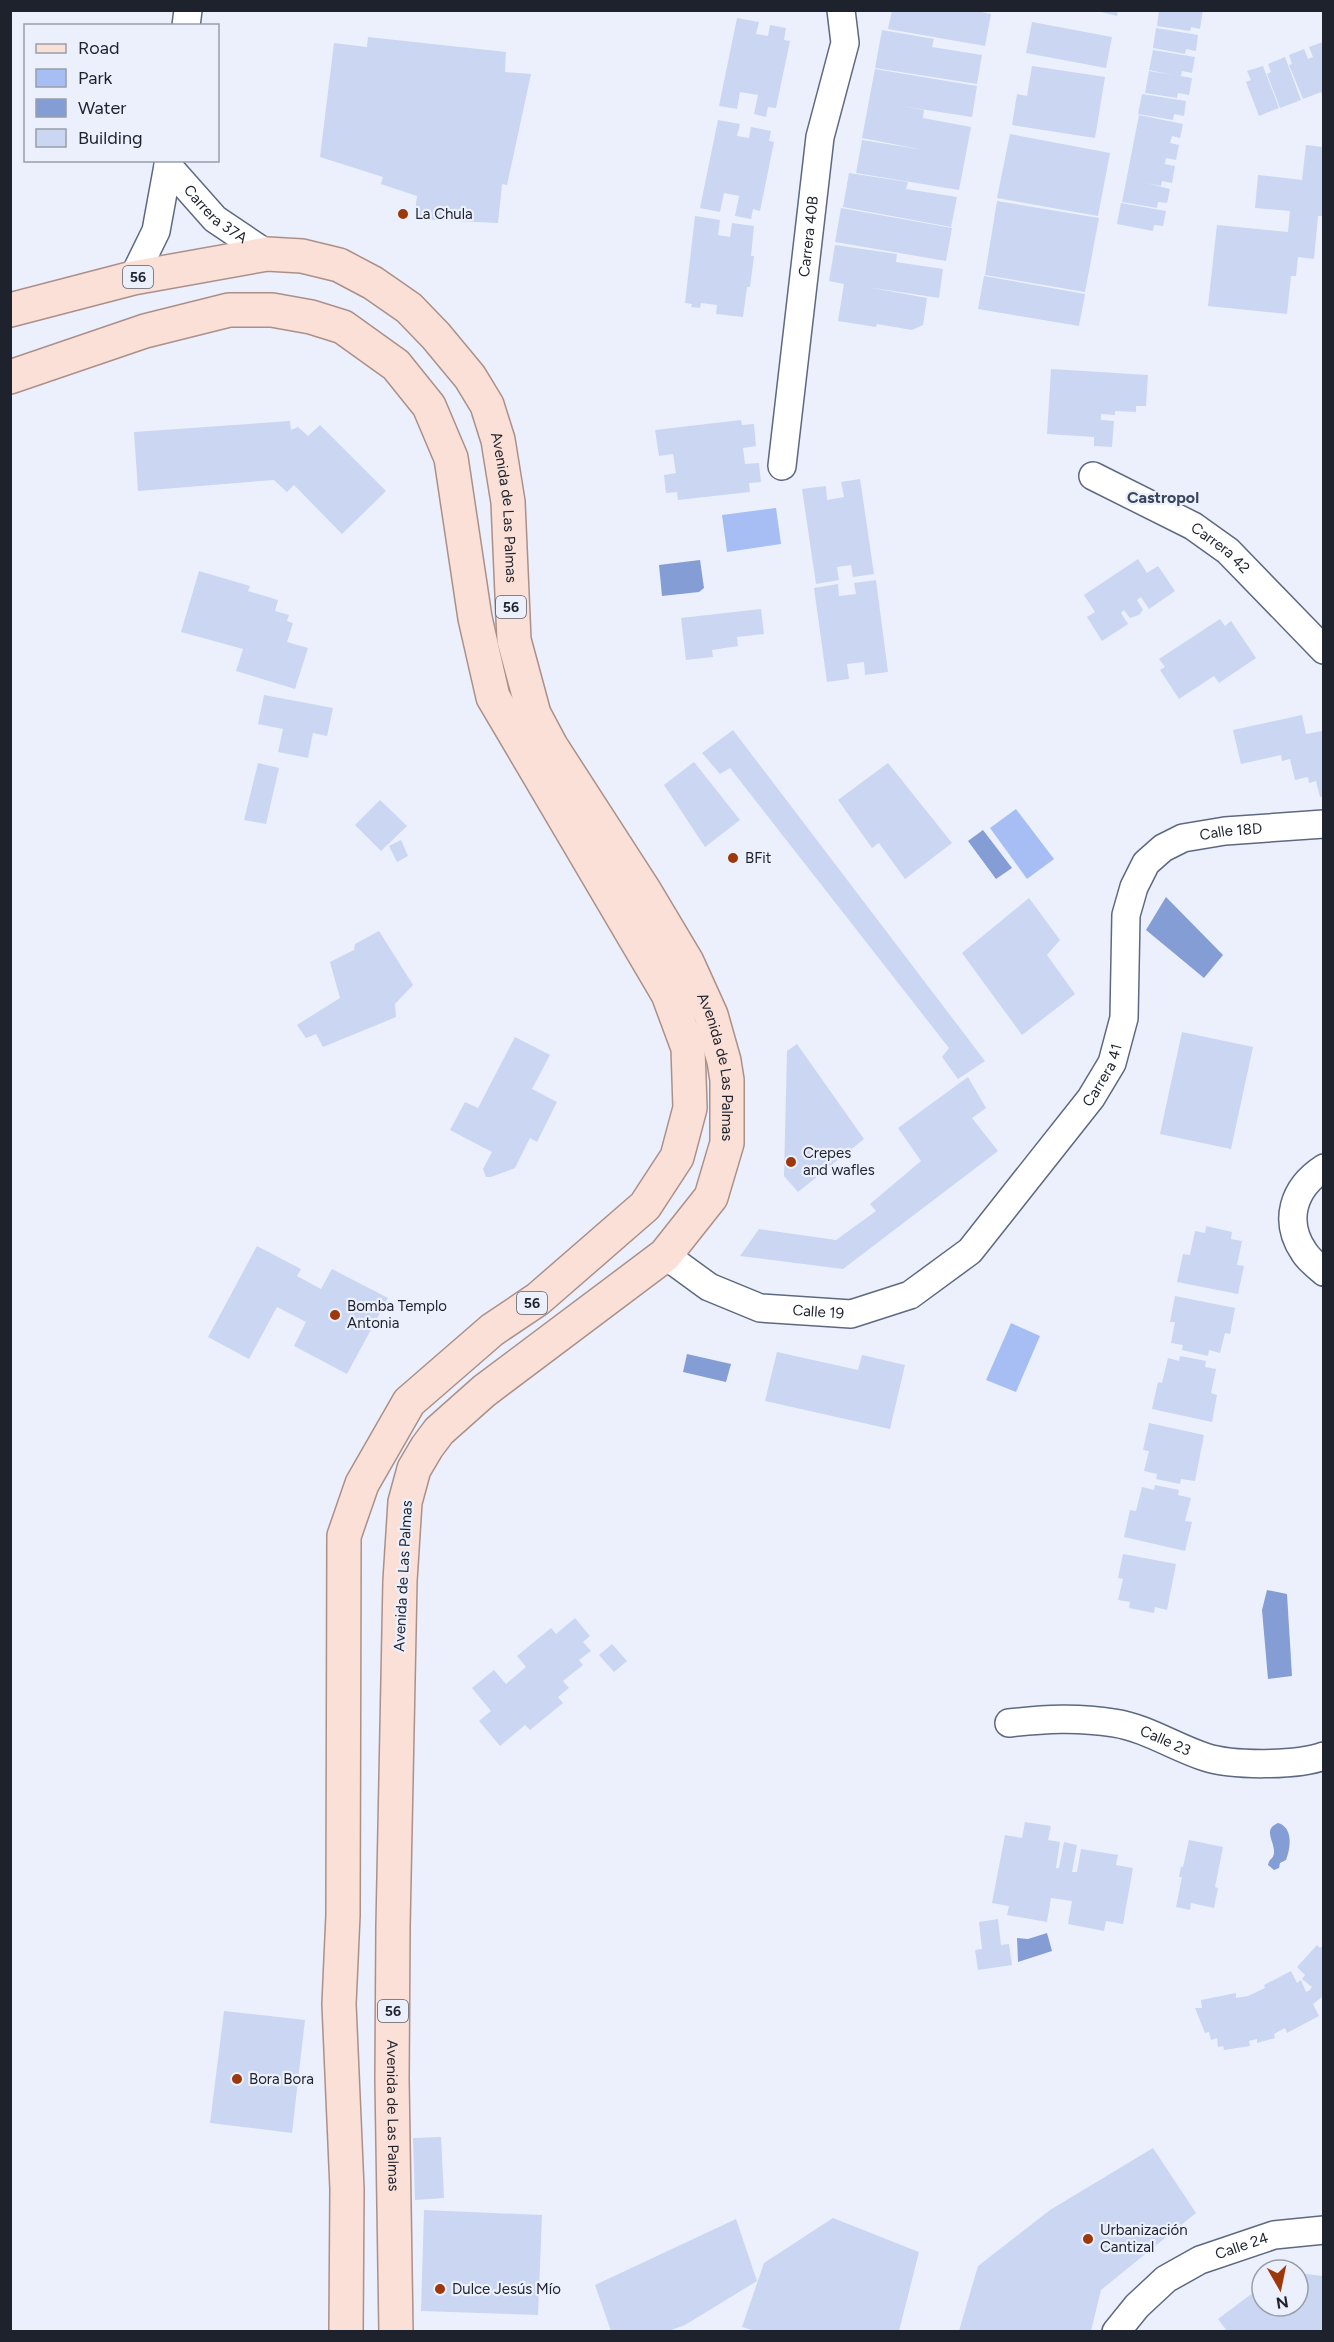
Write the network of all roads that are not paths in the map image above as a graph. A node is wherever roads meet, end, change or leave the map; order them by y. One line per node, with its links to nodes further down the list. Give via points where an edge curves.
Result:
1 (841, 10): 7 (street, Carrera 40B, via 845,43 820,138)
2 (168, 163): 3 (street, Carrera 37A, via 215,219); 4 (street, Carrera 37A, via 156,231)
3 (267, 254): 4 (main road, Avenida de Las Palmas / 56); 14 (main road, Avenida de Las Palmas / 56, via 302,255 339,265 388,293 409,308 453,355 487,405 498,440 508,502 514,640 534,714 687,962 711,1015 724,1061 727,1143 711,1197)
4 (133, 278): 5 (main road, Avenida de Las Palmas / 56)
5 (10, 310)
6 (10, 377): 19 (main road, Avenida de Las Palmas / 56, via 145,331 229,310 272,310 311,316 344,327 396,365 429,406 451,458 475,618 493,697 668,994 688,1048 690,1108 677,1157 645,1206 538,1299 492,1330 409,1402 362,1484 344,1536 343,1915 339,2004 347,2189)
7 (782, 466)
8 (1093, 476): 9 (street, Carrera 42, via 1193,526 1228,551)
9 (1323, 650)
10 (1323, 824): 11 (street, Calle 18D, via 1183,838 1162,848)
11 (1146, 863): 13 (street, Carrera 41, via 1126,915 1124,1018 1112,1063 1091,1098)
12 (1323, 1168): 15 (street, via 1298,1194 1293,1212 1294,1233 1304,1254)
13 (970, 1251): 14 (street, Calle 19, via 910,1295 851,1314 760,1308 709,1287)
14 (665, 1255): 20 (main road, Avenida de Las Palmas / 56, via 459,1412 427,1447 414,1469 405,1502 393,1927)
15 (1323, 1272)
16 (1008, 1723): 17 (street, Calle 23, via 1062,1717 1116,1723 1144,1730 1206,1758 1257,1764)
17 (1323, 1756)
18 (1323, 2230): 21 (street, Calle 24, via 1274,2235 1200,2260 1166,2279)
19 (346, 2331)
20 (396, 2331)
21 (1116, 2331)

